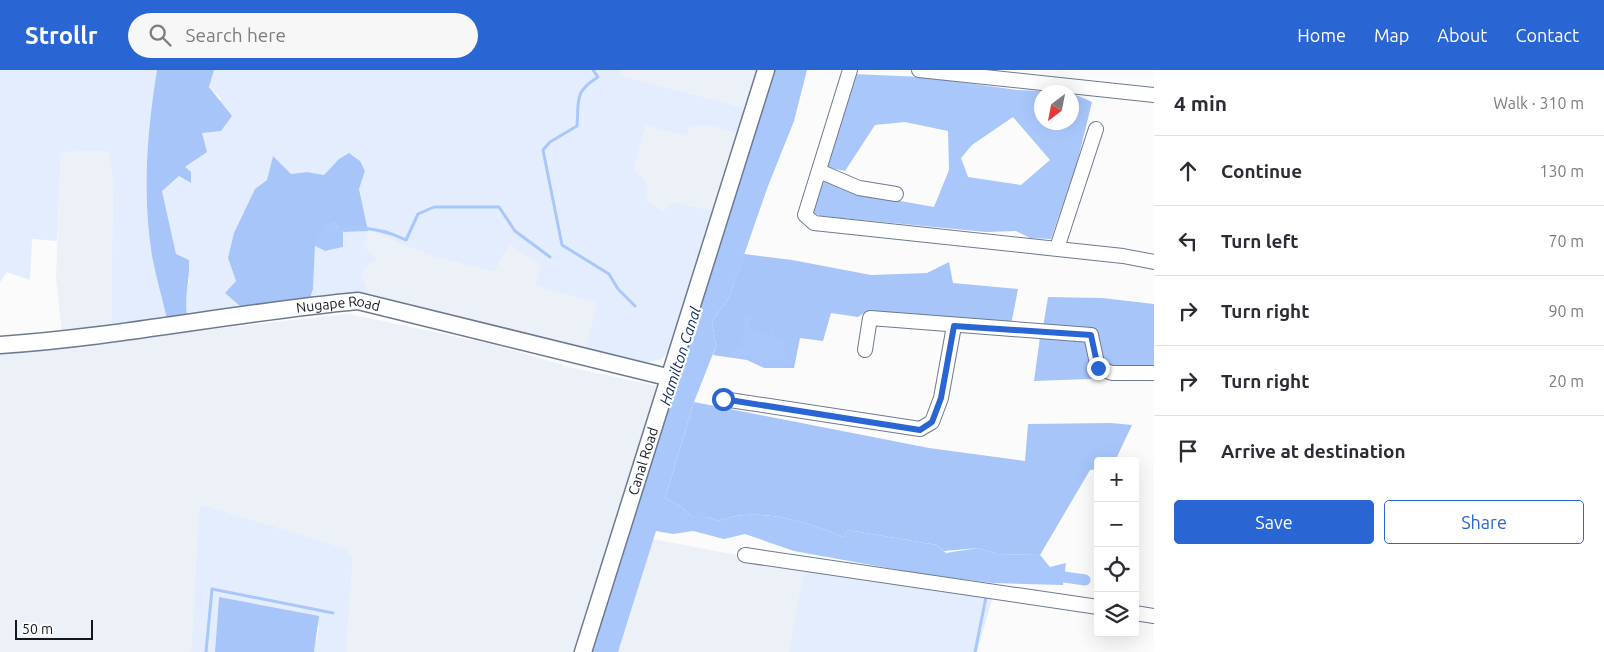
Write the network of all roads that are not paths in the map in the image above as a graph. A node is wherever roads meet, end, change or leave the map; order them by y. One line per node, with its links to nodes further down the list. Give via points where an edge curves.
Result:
1 (766, 70): 15 (main road, Canal Road)
2 (850, 70): 7 (street)
3 (919, 70): 4 (street)
4 (966, 73): 5 (street)
5 (1154, 95)
6 (1096, 129): 9 (street)
7 (819, 171): 8 (street, via 859,188); 9 (street, via 806,215 814,222)
8 (896, 194)
9 (1058, 248): 10 (street)
10 (1154, 262)
11 (954, 326): 13 (street, via 870,318); 14 (street, via 1091,335 1098,368 1112,373); 16 (street, via 939,405 932,422 920,430)
12 (0, 345): 15 (main road, Nugape Road, via 358,301)
13 (865, 350)
14 (1154, 373)
15 (671, 378): 21 (main road, Canal Road)
16 (723, 399)
17 (745, 555): 18 (street)
18 (1094, 606)
19 (1139, 614): 20 (street)
20 (1154, 616)
21 (583, 652)

